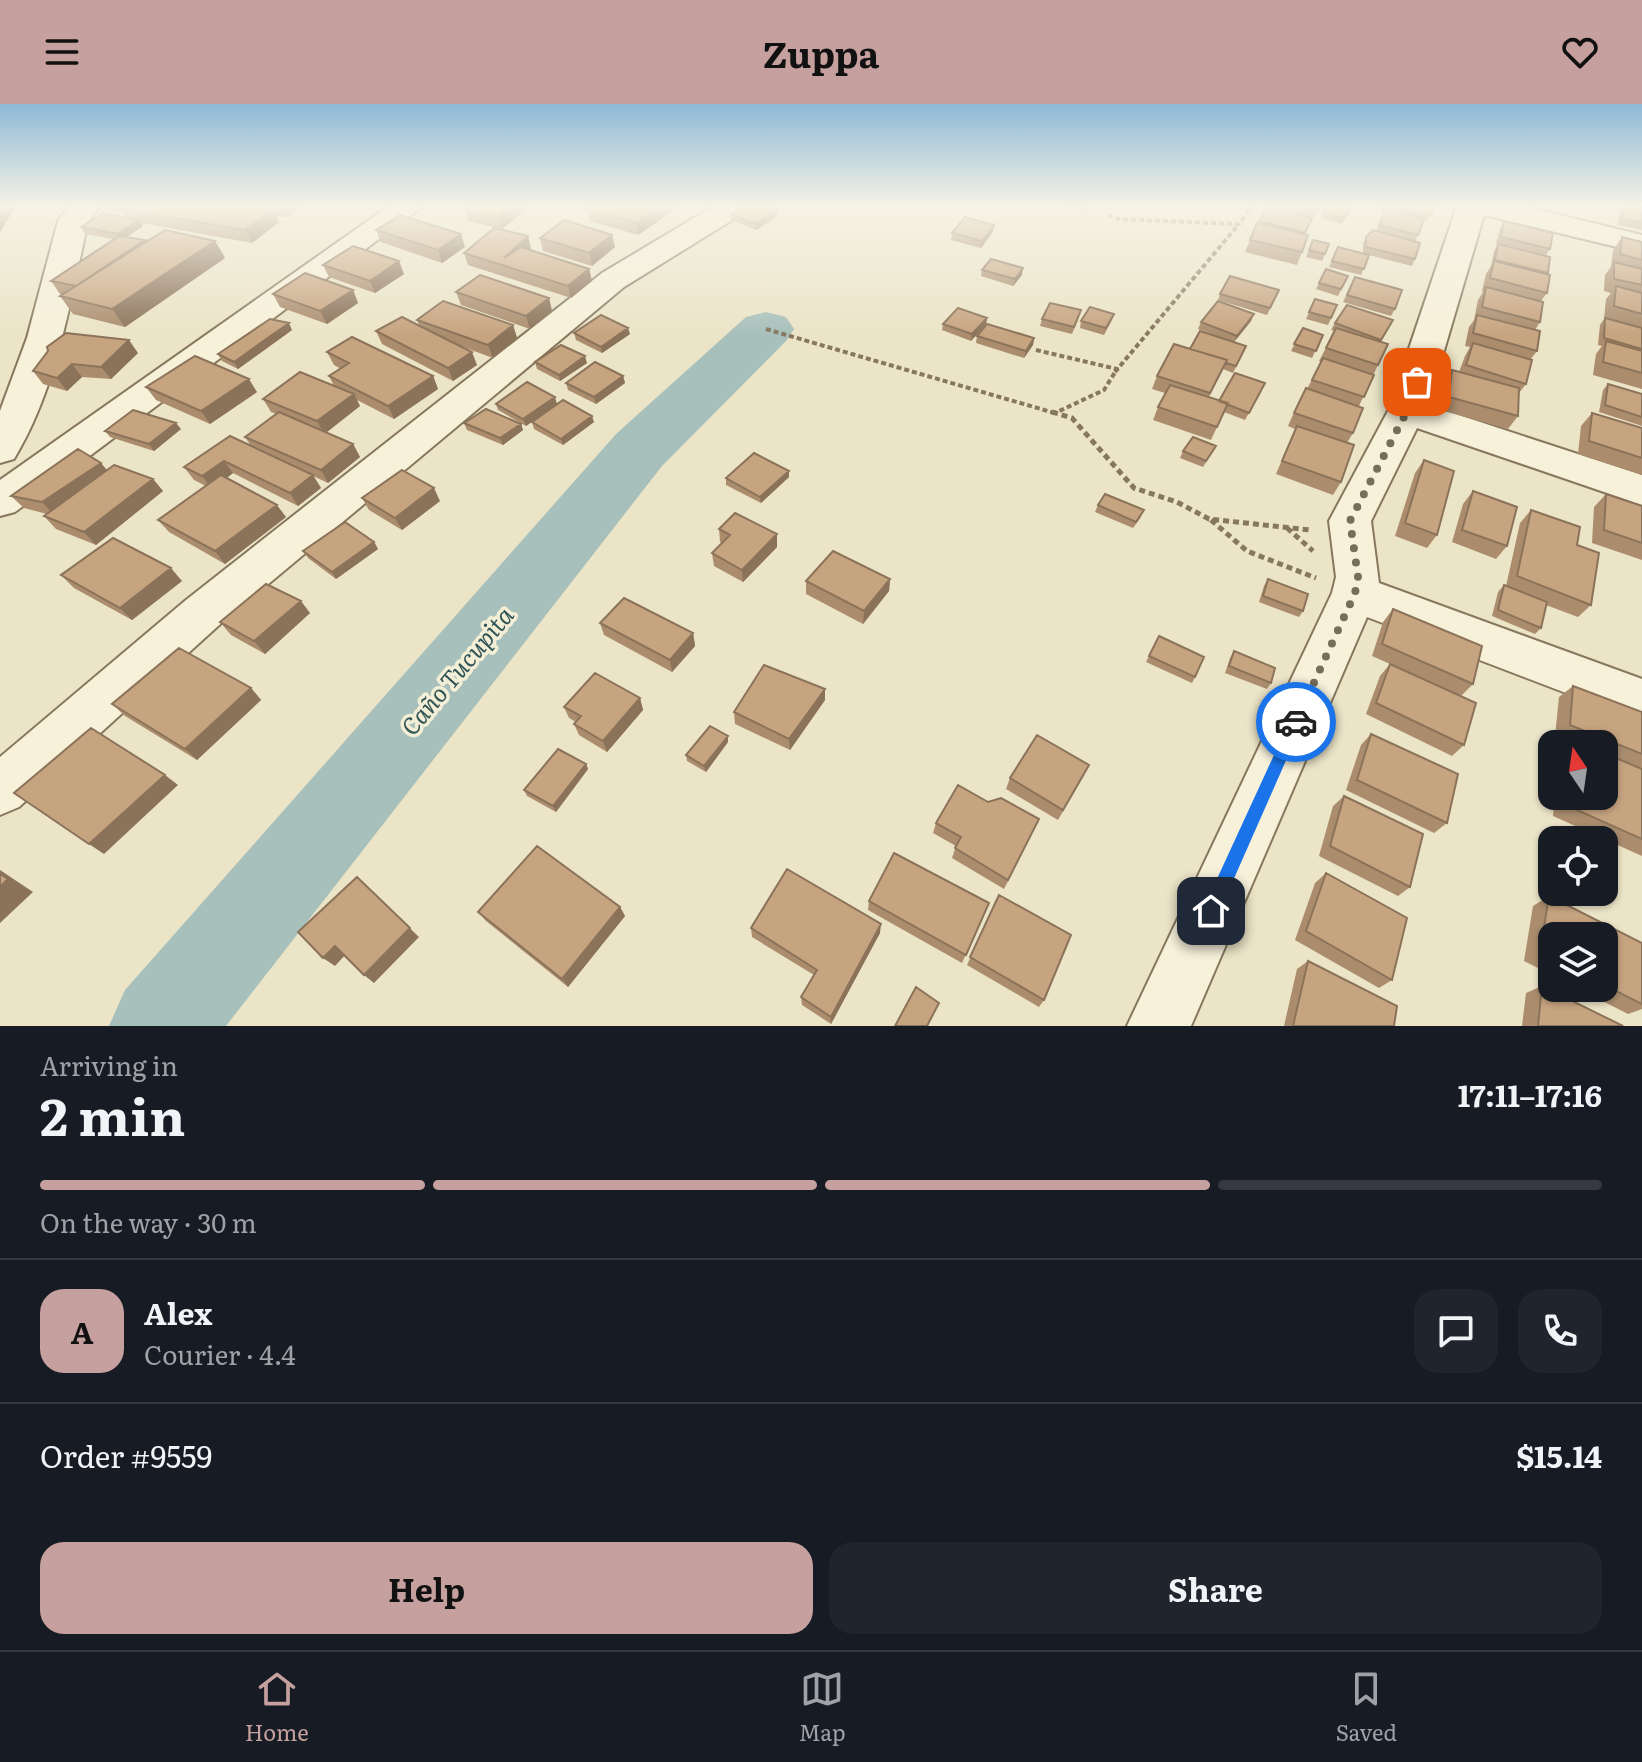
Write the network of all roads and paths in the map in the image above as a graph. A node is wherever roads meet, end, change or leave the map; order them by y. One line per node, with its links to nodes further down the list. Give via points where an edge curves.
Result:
1 (66, 249): 11 (street, via 40,352 18,418)
2 (349, 249): 13 (street)
3 (664, 249): 18 (street, via 613,280 202,613)
4 (1218, 249): 8 (path)
5 (1458, 249): 9 (street)
6 (766, 329): 10 (path)
7 (1036, 350): 8 (path)
8 (1115, 372): 10 (path, via 1104,390)
9 (1407, 411): 12 (street); 15 (street)
10 (1054, 413): 14 (path, via 1072,418 1134,488)
11 (0, 450)
12 (1642, 490)
13 (0, 501)
14 (1209, 519): 15 (path, via 1305,531); 16 (path, via 1247,551)
15 (1350, 521): 16 (street, via 1358,577)
16 (1355, 593): 17 (street); 19 (street)
17 (1642, 701)
18 (0, 790)
19 (1159, 1026)

